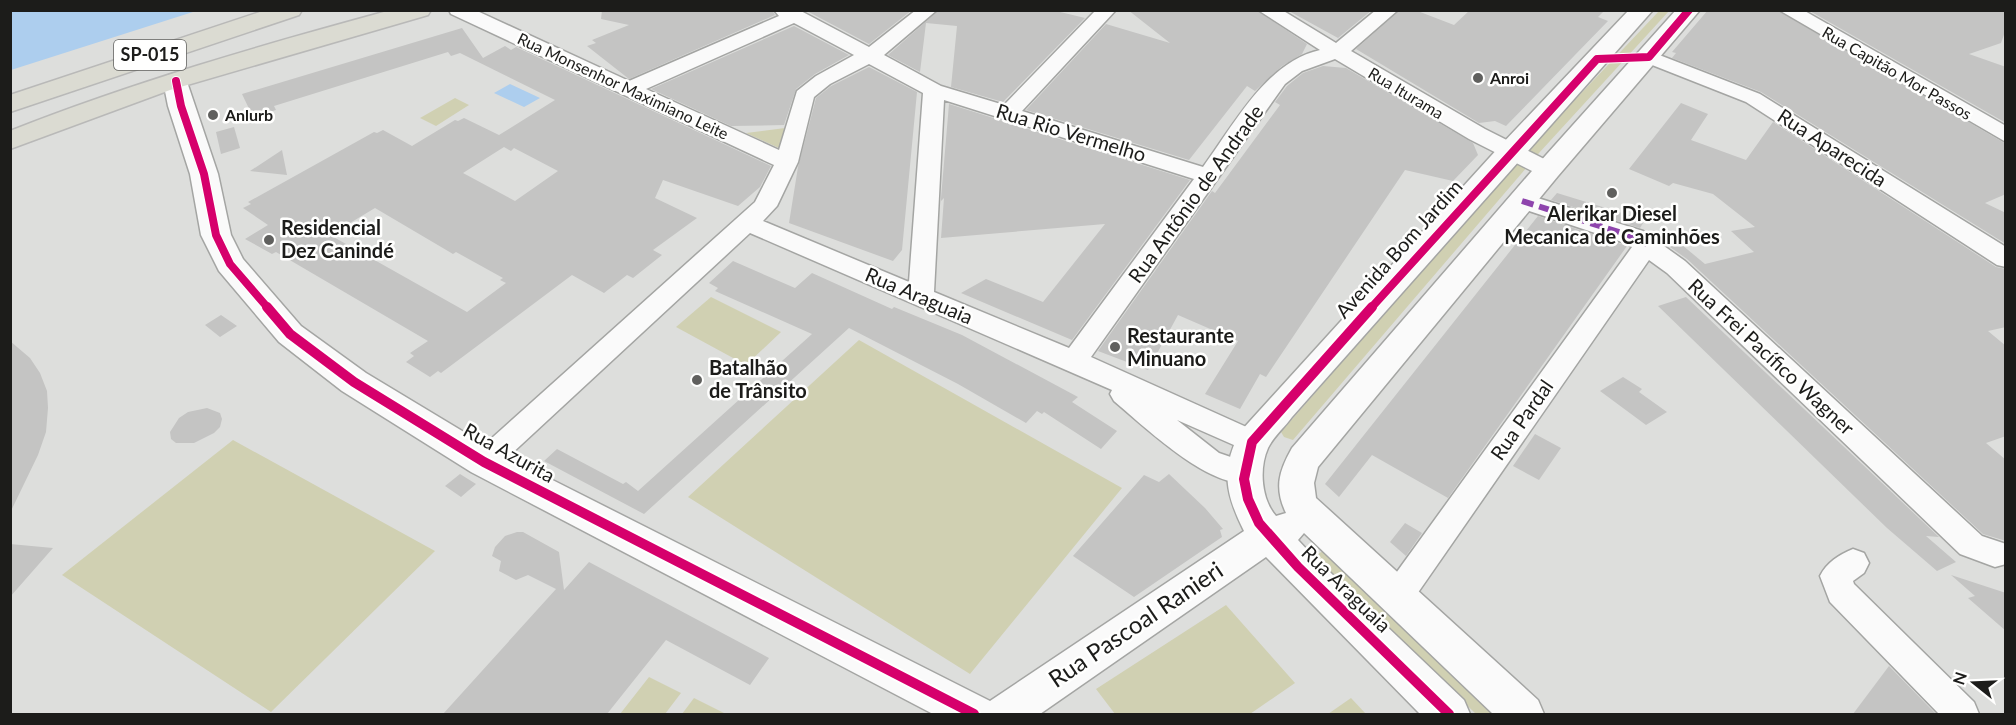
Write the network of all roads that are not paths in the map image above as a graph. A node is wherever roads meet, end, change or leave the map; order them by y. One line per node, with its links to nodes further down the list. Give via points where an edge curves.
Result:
1 (291, 10): 19 (highway, SP-015)
2 (362, 10): 21 (highway, via 276,32)
3 (420, 10): 16 (highway)
4 (458, 10): 17 (street, Rua Monsenhor Maximiano Leite)
5 (928, 10): 14 (street)
6 (1107, 10): 20 (street)
7 (1267, 10): 13 (street, Rua Iturama)
8 (1389, 10): 13 (street)
9 (1642, 10): 24 (main road, Avenida Bom Jardim)
10 (1689, 10): 15 (main road)
11 (1800, 12): 22 (street, Rua Capitão Mor Passos)
12 (789, 13): 14 (street, Rua Rio Vermelho); 17 (street)
13 (1337, 52): 24 (street, Rua Iturama); 27 (street, Rua Antônio de Andrade, via 1315,57 1278,80)
14 (870, 57): 18 (street, Rua Rio Vermelho); 25 (street, via 823,80 804,95)
15 (1649, 57): 26 (main road); 31 (street, Rua Aparecida, via 1753,98)
16 (176, 81): 23 (highway); 35 (main road, Rua Azurita, via 204,174 216,235 230,264 250,289 290,334 317,355)
17 (630, 88): 25 (street, Rua Monsenhor Maximiano Leite)
18 (934, 90): 20 (street, Rua Rio Vermelho); 32 (street)
19 (10, 104)
20 (1008, 113): 27 (street, Rua Rio Vermelho)
21 (10, 125)
22 (2006, 135)
23 (10, 141)
24 (1510, 152): 26 (street, Rua Iturama); 34 (main road, Avenida Bom Jardim)
25 (787, 162): 29 (street, via 765,207)
26 (1548, 170): 28 (main road)
27 (1208, 176): 33 (street, Rua Antônio de Andrade)
28 (1522, 201): 30 (street, Rua Frei Pacífico Wagner); 36 (main road)
29 (749, 224): 32 (street, Rua Araguaia); 35 (street)
30 (1647, 244): 39 (street, Rua Frei Pacífico Wagner, via 1971,545); 41 (street, Rua Pardal)
31 (2006, 259)
32 (921, 297): 33 (street, Rua Araguaia)
33 (1082, 364): 34 (street, Rua Araguaia, via 1209,461)
34 (1248, 458): 36 (main road, via 1273,477); 37 (main road, Rua Araguaia, via 1248,499)
35 (484, 462): 42 (main road, Rua Azurita)
36 (1299, 468): 38 (main road, Rua Araguaia, via 1297,499)
37 (1268, 536): 38 (main road, Rua Pascoal Ranieri, via 1297,526 1311,527); 43 (main road, Rua Pascoal Ranieri); 44 (main road, Rua Araguaia)
38 (1337, 541): 41 (main road, Rua Araguaia)
39 (1995, 554)
40 (1853, 563): 46 (street, via 1836,576 1841,592)
41 (1397, 597): 45 (main road, Rua Araguaia)
42 (974, 714)
43 (1005, 714)
44 (1449, 714)
45 (1523, 714)
46 (1962, 714)

